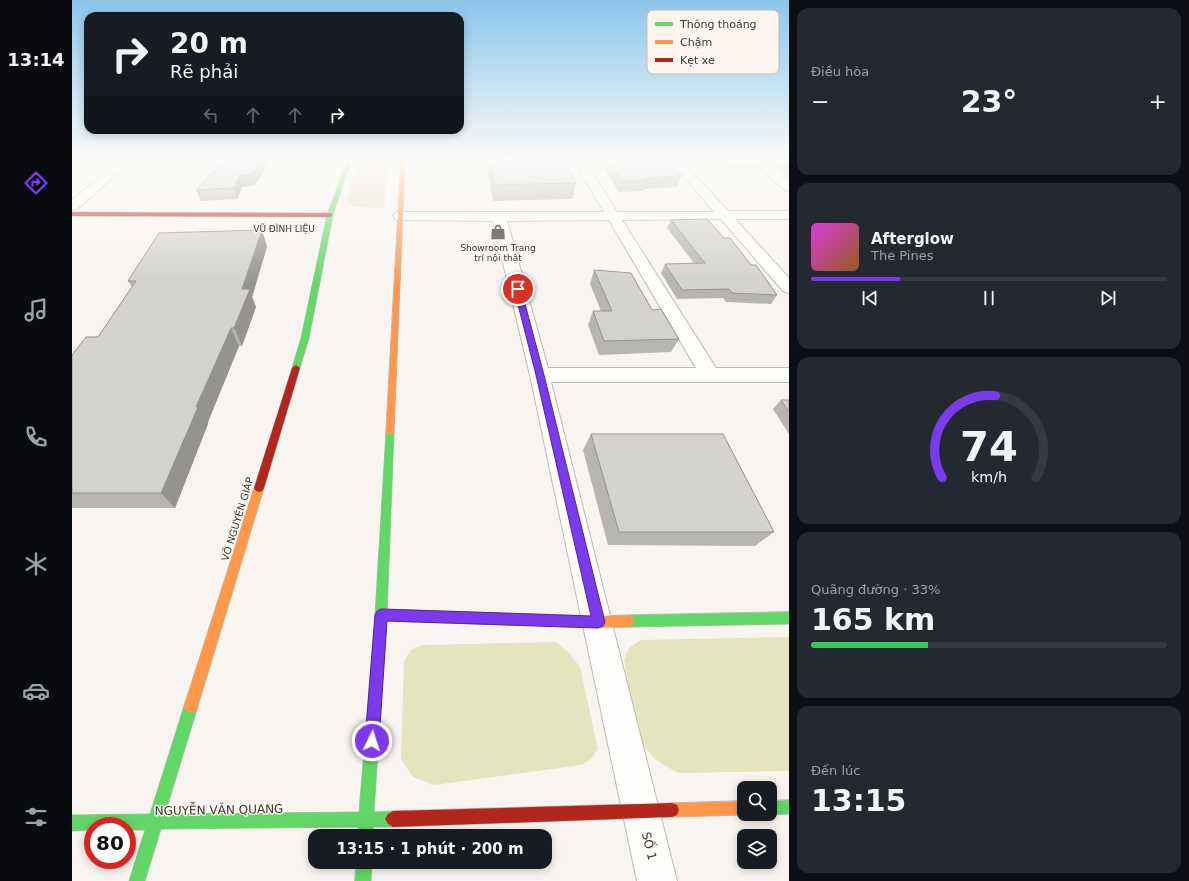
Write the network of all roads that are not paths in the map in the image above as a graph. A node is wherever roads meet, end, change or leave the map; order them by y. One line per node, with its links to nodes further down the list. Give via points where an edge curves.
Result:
1 (335, 202): 6 (main road, VÕ NGUYÊN GIÁP)
2 (401, 202): 9 (main road)
3 (604, 202): 10 (street)
4 (713, 202): 7 (street)
5 (72, 214): 6 (main road, VŨ ĐÌNH LIỆU)
6 (330, 215): 25 (main road, VÕ NGUYÊN GIÁP, via 323,229 305,338)
7 (724, 215): 8 (street); 10 (street); 12 (street)
8 (789, 215)
9 (400, 216): 11 (street); 16 (main road)
10 (613, 216): 11 (street); 14 (street)
11 (499, 217): 13 (street, SỐ 1)
12 (786, 281)
13 (540, 375): 14 (street); 18 (street, SỐ 1)
14 (710, 375): 15 (street)
15 (789, 375)
16 (381, 615): 18 (main road); 23 (main road)
17 (789, 618): 18 (main road)
18 (598, 622): 22 (street, SỐ 1)
19 (789, 807): 21 (main road)
20 (737, 808): 22 (main road, NGUYỄN VĂN QUANG)
21 (777, 808)
22 (640, 811): 23 (main road, NGUYỄN VĂN QUANG); 30 (street, SỐ 1)
23 (366, 820): 25 (main road, NGUYỄN VĂN QUANG); 26 (main road)
24 (72, 823): 25 (main road, NGUYỄN VĂN QUANG)
25 (154, 823): 28 (main road, VÕ NGUYÊN GIÁP)
26 (365, 829)
27 (364, 869): 29 (main road)
28 (137, 881)
29 (363, 881)
30 (658, 881)

